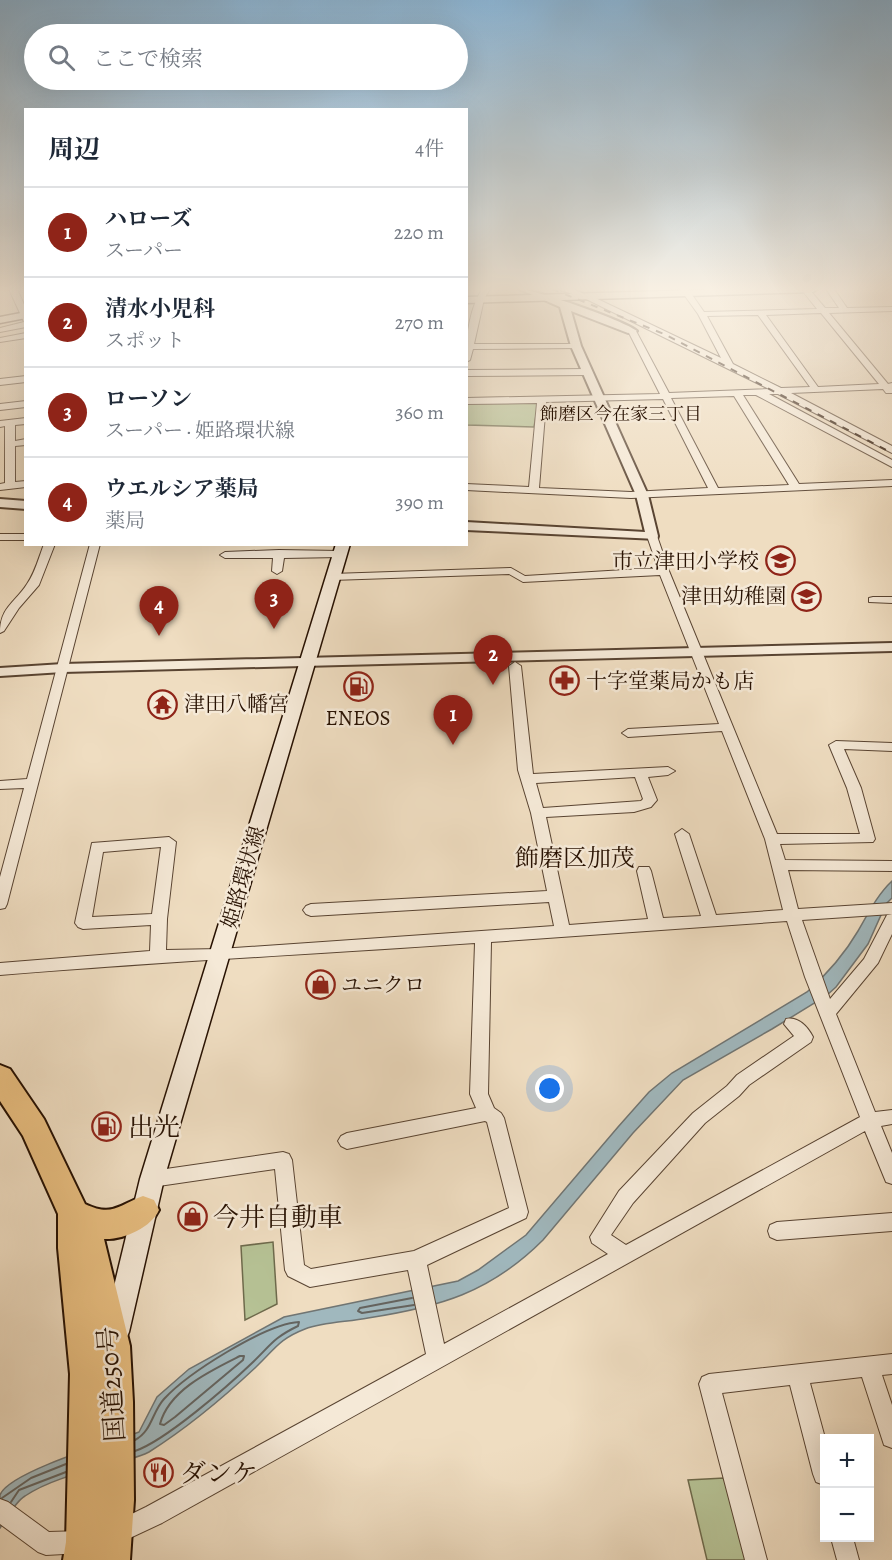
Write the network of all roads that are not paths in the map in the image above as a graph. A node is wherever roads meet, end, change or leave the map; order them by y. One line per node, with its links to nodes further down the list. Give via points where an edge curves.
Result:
1 (582, 362): 7 (street)
2 (648, 362): 18 (street)
3 (725, 362): 6 (street)
4 (796, 362): 12 (street)
5 (867, 362): 11 (street)
6 (729, 364): 13 (street)
7 (586, 372): 8 (street); 20 (street)
8 (468, 373)
9 (24, 379): 10 (street)
10 (0, 382)
11 (888, 386): 12 (street); 17 (street)
12 (815, 388): 13 (street)
13 (779, 390): 14 (street); 29 (street)
14 (757, 391): 15 (street); 30 (street)
15 (736, 392): 18 (street); 35 (street)
16 (24, 395): 19 (street)
17 (892, 395)
18 (666, 396): 20 (street); 37 (street)
19 (0, 398)
20 (600, 399): 21 (street); 38 (street)
21 (542, 400): 22 (street); 36 (street)
22 (468, 401)
23 (24, 404): 24 (street)
24 (0, 407)
25 (24, 422): 26 (street)
26 (5, 424): 28 (street)
27 (24, 442): 28 (street)
28 (10, 444): 33 (street, via 14,464)
29 (892, 450)
30 (892, 464)
31 (892, 483): 35 (street)
32 (24, 484): 33 (street)
33 (5, 486)
34 (468, 488): 36 (street)
35 (796, 488): 37 (street)
36 (534, 491): 38 (street)
37 (715, 492): 38 (street)
38 (642, 495): 42 (street)
39 (0, 503): 40 (street)
40 (24, 505)
41 (468, 526): 42 (street)
42 (652, 536): 51 (street)
43 (0, 537): 44 (street)
44 (24, 537)
45 (49, 546): 55 (street, via 33,585)
46 (94, 546): 62 (street)
47 (341, 549): 48 (street); 52 (main road, 姫路環状線)
48 (279, 553): 49 (street); 50 (street)
49 (226, 555)
50 (277, 571)
51 (664, 571): 52 (street, via 524,579 511,571); 57 (street)
52 (332, 577): 60 (main road, 姫路環状線)
53 (873, 600): 54 (street)
54 (892, 600)
55 (0, 629)
56 (892, 647): 57 (street)
57 (699, 656): 58 (street); 59 (street); 60 (street); 64 (street)
58 (892, 657)
59 (515, 666): 60 (street); 69 (street)
60 (306, 667): 62 (street); 90 (main road, 姫路環状線)
61 (0, 672): 62 (street)
62 (61, 673): 63 (street); 70 (street)
63 (0, 681)
64 (728, 727): 65 (street); 74 (street)
65 (628, 733)
66 (888, 747): 74 (street, via 837,745 868,839)
67 (668, 771): 68 (street)
68 (640, 773): 69 (street); 72 (street, via 650,800 646,804)
69 (527, 779): 72 (street)
70 (31, 783): 71 (street); 79 (street)
71 (0, 785)
72 (538, 813): 78 (street)
73 (682, 834): 85 (street)
74 (772, 839): 75 (street)
75 (780, 865): 76 (street); 82 (street)
76 (892, 866)
77 (644, 871): 86 (street)
78 (555, 896): 81 (street); 87 (street)
79 (0, 904)
80 (892, 908): 82 (street)
81 (311, 910)
82 (792, 914): 85 (street); 92 (street)
83 (159, 919): 83 (street, via 169,842 97,847 83,922); 89 (street)
84 (892, 919): 92 (street, via 870,963)
85 (710, 920): 86 (street)
86 (657, 924): 87 (street)
87 (562, 930): 88 (street)
88 (483, 936): 90 (street); 95 (street, via 479,1094)
89 (158, 956): 90 (street); 91 (street)
90 (220, 956): 100 (main road, 姫路環状線)
91 (0, 969)
92 (828, 1012): 97 (street)
93 (792, 1024): 105 (street, via 805,1037 743,1080 699,1118 626,1197 599,1237)
94 (0, 1077): 102 (highway, 国道250号, via 34,1128)
95 (487, 1113): 98 (street); 106 (street, via 495,1118 519,1212)
96 (892, 1117): 97 (street)
97 (870, 1120): 99 (street); 105 (street)
98 (347, 1141)
99 (892, 1176)
100 (152, 1179): 101 (main road, 姫路環状線); 106 (street, via 283,1160 295,1270 310,1278)
101 (143, 1210): 102 (highway, via 105,1227); 107 (main road, 姫路環状線); 108 (main road, 姫路環状線)
102 (74, 1214): 107 (highway, 国道250号, via 88,1238); 108 (highway, 国道250号, via 72,1239 82,1307)
103 (892, 1222): 104 (street)
104 (777, 1231)
105 (624, 1255): 109 (street)
106 (416, 1260): 109 (street)
107 (104, 1307): 108 (highway, 国道250号)
108 (100, 1348): 116 (highway, 国道250号)
109 (437, 1358): 116 (street, via 165,1509)
110 (892, 1364): 111 (street)
111 (869, 1366): 112 (street); 113 (street)
112 (797, 1374): 114 (street); 118 (street, via 709,1384)
113 (892, 1437)
114 (820, 1456)
115 (7, 1516): 116 (street, via 46,1544)
116 (99, 1535)
117 (843, 1542): 119 (street)
118 (756, 1560)
119 (848, 1560)

